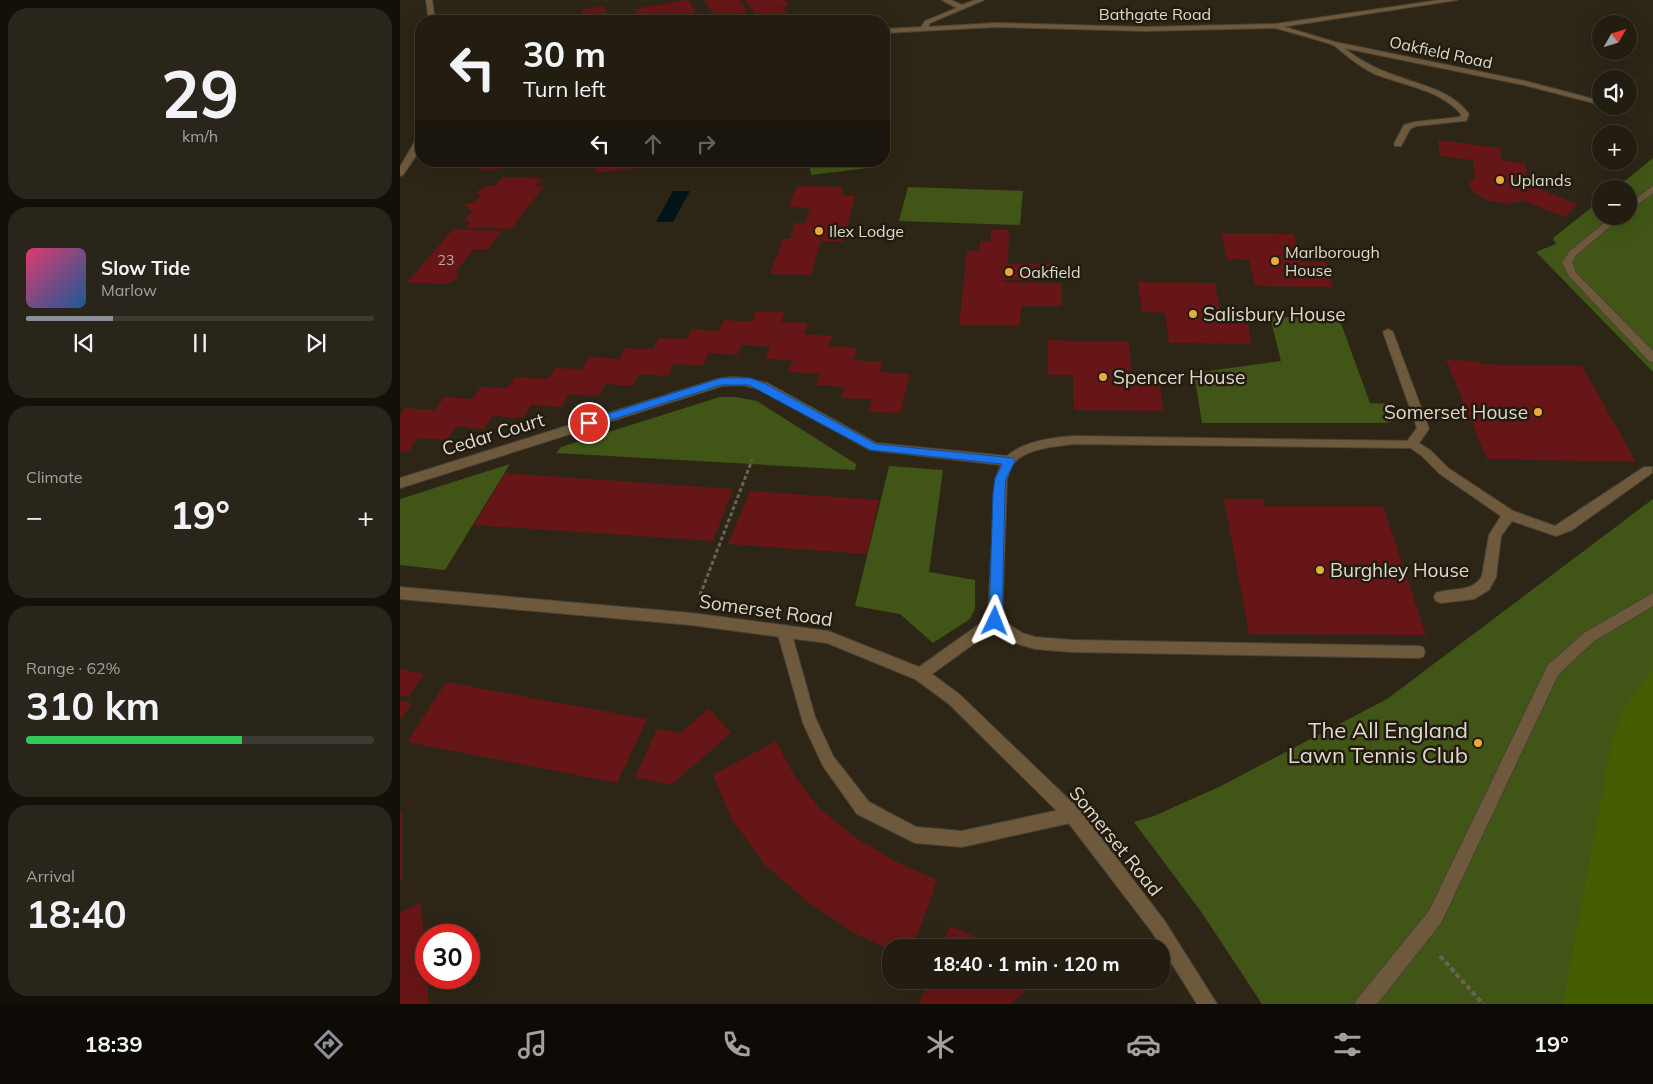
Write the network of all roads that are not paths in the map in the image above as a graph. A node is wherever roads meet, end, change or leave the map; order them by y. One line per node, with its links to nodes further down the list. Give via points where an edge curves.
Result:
1 (429, 0): 6 (street)
2 (945, 0): 5 (street)
3 (981, 0): 5 (street)
4 (1454, 0): 7 (street, Bathgate Road)
5 (961, 7): 8 (street, via 927,22)
6 (431, 15)
7 (1275, 26): 8 (street, Bathgate Road, via 1186,29 996,25); 10 (street, Oakfield Road)
8 (924, 28): 9 (street, Bathgate Road)
9 (890, 31)
10 (1334, 44): 11 (street, Oakfield Road, via 1525,83); 12 (street, via 1365,66 1446,98 1465,114 1463,119 1407,127)
11 (1592, 101)
12 (1398, 144)
13 (415, 151): 14 (street)
14 (400, 173)
15 (1653, 189): 16 (street)
16 (1637, 202)
17 (1608, 225): 19 (street, via 1573,253 1568,262 1572,274)
18 (1388, 332): 20 (street, via 1423,429)
19 (1653, 358)
20 (1411, 444): 21 (street, via 1073,440 1040,446); 24 (street, via 1444,471)
21 (1009, 461): 23 (street, Cedar Court, via 874,447 763,386 732,380); 28 (street, via 999,493)
22 (1648, 470): 24 (street, via 1556,531)
23 (400, 483)
24 (1509, 515): 26 (street, via 1494,535 1489,577 1484,586 1474,593)
25 (400, 593): 29 (street, Somerset Road, via 691,619)
26 (1441, 597)
27 (1653, 599): 34 (street, via 1589,637 1553,670 1434,917)
28 (995, 621): 30 (street, via 1018,638 1072,646); 31 (street)
29 (784, 631): 31 (street, Somerset Road, via 828,636); 32 (street, via 808,718 828,762 863,808 915,835 962,839)
30 (1418, 652)
31 (920, 674): 32 (street, Somerset Road, via 954,699)
32 (1073, 816): 33 (street, Somerset Road, via 1158,926)
33 (1208, 1004)
34 (1364, 1004)

